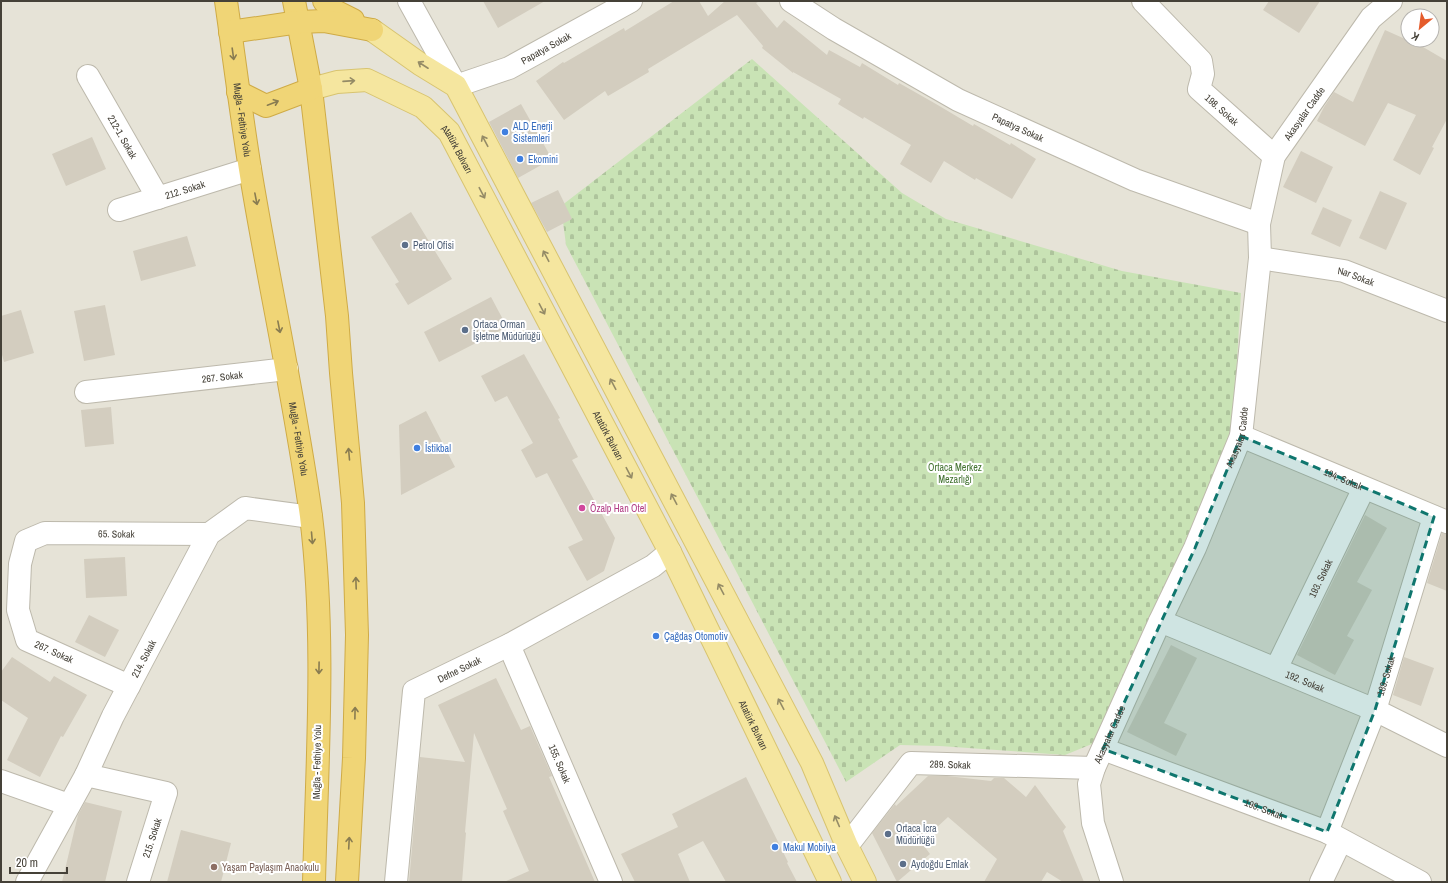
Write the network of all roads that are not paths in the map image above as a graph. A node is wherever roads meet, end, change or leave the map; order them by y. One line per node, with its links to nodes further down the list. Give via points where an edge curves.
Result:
1 (226, 1): 11 (highway, Muğla - Fethiye Yolu)
2 (294, 1): 9 (highway)
3 (324, 1): 10 (highway, via 331,9)
4 (410, 1): 13 (street)
5 (631, 1): 13 (street, Papatya Sokak, via 508,68)
6 (791, 1): 20 (street, Papatya Sokak, via 834,29 958,100 1135,180)
7 (1143, 1): 16 (street, 198. Sokak, via 1201,61 1203,74 1199,89)
8 (1392, 1): 16 (street, Akasyalar Cadde, via 1371,18)
9 (299, 22): 10 (highway, via 324,20); 11 (highway); 14 (highway)
10 (372, 30): 13 (main road, one-way to 10)
11 (230, 32): 15 (highway, Muğla - Fethiye Yolu, one-way to 15)
12 (88, 76): 18 (street, 212-1. Sokak)
13 (456, 86): 43 (main road, one-way to 13, via 812,763)
14 (311, 88): 15 (highway, one-way to 14, via 266,106); 31 (main road, Atatürk Bulvarı, one-way to 31, via 337,82 367,80 424,107 449,132); 47 (highway, one-way to 14, via 357,635 353,503 337,316)
15 (238, 92): 17 (highway, Muğla - Fethiye Yolu)
16 (1274, 156): 20 (street, Akasyalar Cadde)
17 (250, 169): 18 (street, 212. Sokak); 23 (highway, Muğla - Fethiye Yolu, one-way to 23)
18 (158, 198): 19 (street, 212. Sokak)
19 (120, 210)
20 (1259, 224): 21 (street, Akasyalar Cadde)
21 (1260, 258): 22 (street, Nar Sokak, via 1344,271); 25 (street, Akasyalar Cadde)
22 (1447, 311)
23 (287, 370): 24 (street, 267. Sokak); 27 (highway, Muğla - Fethiye Yolu)
24 (86, 392)
25 (1241, 436): 26 (street, 194. Sokak); 32 (street, Akasyalar Cadde, via 1195,548)
26 (1364, 488): 28 (street, 194. Sokak); 34 (street, 193. Sokak)
27 (311, 517): 29 (street, 214. Sokak, via 245,508); 46 (highway, Muğla - Fethiye Yolu, one-way to 46, via 320,664)
28 (1440, 520): 36 (street, 189. Sokak)
29 (209, 534): 30 (street, 65. Sokak, via 45,533); 35 (street, 214. Sokak)
30 (26, 542): 35 (street, 267. Sokak, via 20,564 18,610 26,640)
31 (670, 552): 33 (street, Defne Sokak, via 653,566); 50 (main road, Atatürk Bulvarı)
32 (1160, 621): 34 (street, 192. Sokak); 38 (street, Akasyalar Cadde)
33 (509, 645): 48 (street, Defne Sokak, via 414,691); 49 (street, 155. Sokak)
34 (1276, 669): 36 (street, 192. Sokak)
35 (129, 686): 39 (street, 214. Sokak)
36 (1375, 710): 37 (street, 192. Sokak); 42 (street, 189. Sokak)
37 (1447, 746)
38 (1099, 758): 42 (street, 190. Sokak); 43 (street, 289. Sokak, via 911,763); 52 (street, Akasyalar Cadde, via 1089,784 1093,822)
39 (86, 775): 41 (street, 214. Sokak); 45 (street, 215. Sokak, via 166,793)
40 (1, 781): 41 (street)
41 (69, 805): 44 (street, 214. Sokak)
42 (1334, 836): 53 (street, 189. Sokak); 54 (street, 190. Sokak)
43 (847, 846): 51 (main road)
44 (27, 882)
45 (138, 882)
46 (314, 882)
47 (347, 882)
48 (396, 882)
49 (611, 882)
50 (830, 882)
51 (865, 882)
52 (1112, 882)
53 (1321, 882)
54 (1420, 882)

